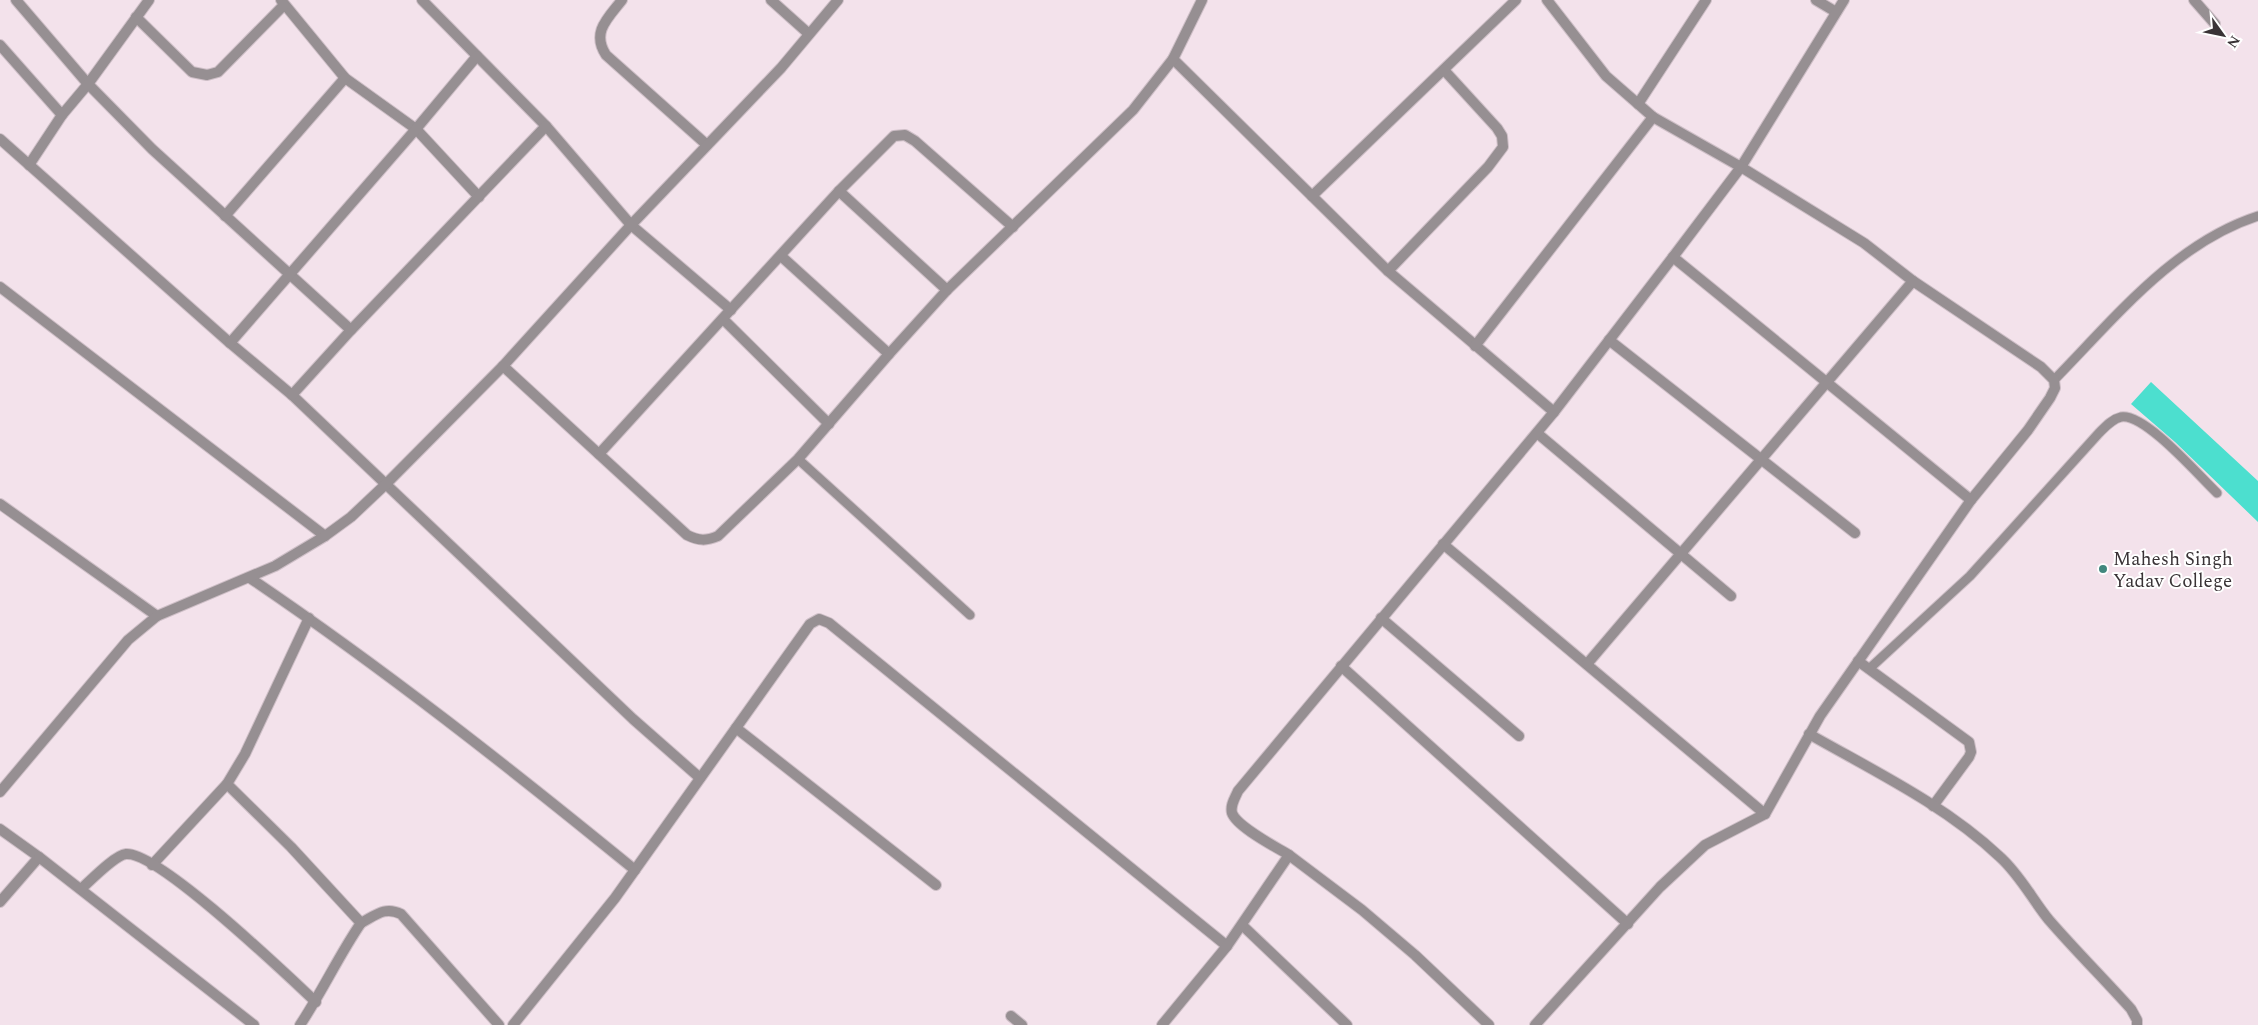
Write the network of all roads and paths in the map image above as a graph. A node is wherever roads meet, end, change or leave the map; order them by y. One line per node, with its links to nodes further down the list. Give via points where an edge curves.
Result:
1 (16, 0): 24 (street)
2 (149, 0): 16 (street)
3 (422, 0): 20 (street)
4 (622, 0): 31 (street, via 601,31 601,47)
5 (772, 0): 18 (street)
6 (838, 0): 18 (street)
7 (1202, 0): 21 (street)
8 (1516, 0): 22 (street)
9 (1547, 0): 25 (street, via 1606,76)
10 (1706, 0): 25 (street)
11 (1816, 0): 15 (street)
12 (1844, 0): 15 (street)
13 (2194, 0): 17 (street)
14 (282, 2): 16 (street, via 218,72 207,75 192,72); 23 (street)
15 (1836, 12): 33 (street)
16 (136, 17): 24 (street)
17 (2215, 24)
18 (809, 34): 31 (street)
19 (0, 45): 26 (street)
20 (477, 56): 28 (street); 29 (street)
21 (1173, 59): 35 (street); 40 (street, via 1133,110)
22 (1444, 70): 35 (street); 43 (street, via 1497,128 1503,147 1488,167)
23 (345, 78): 29 (street); 37 (street)
24 (88, 84): 26 (street); 37 (street)
25 (1638, 104): 27 (street)
26 (62, 115): 32 (street)
27 (1653, 117): 33 (street); 53 (street)
28 (546, 126): 36 (street); 39 (street)
29 (416, 129): 36 (street); 44 (street)
30 (0, 139): 32 (street)
31 (707, 145): 39 (street)
32 (29, 165): 52 (street)
33 (1741, 167): 42 (street); 45 (street, via 1864,244)
34 (839, 191): 40 (street, via 894,136 905,135); 41 (street); 47 (street)
35 (1312, 196): 43 (street)
36 (479, 197): 50 (street)
37 (225, 216): 44 (street)
38 (2258, 216): 56 (lane, via 2238,223 2192,249 2157,276)
39 (631, 225): 48 (street); 55 (street)
40 (1012, 227): 47 (street)
41 (781, 256): 48 (street); 54 (street)
42 (1673, 257): 51 (street); 57 (street)
43 (1388, 271): 53 (street)
44 (289, 275): 50 (street); 52 (street)
45 (1913, 281): 56 (street, via 2041,367); 57 (street)
46 (0, 286): 70 (street)
47 (947, 290): 54 (street)
48 (732, 310): 49 (street)
49 (724, 319): 60 (street); 62 (street)
50 (351, 330): 58 (street)
51 (1609, 340): 59 (street); 64 (street)
52 (230, 343): 58 (street)
53 (1475, 346): 59 (street)
54 (888, 354): 60 (street)
55 (503, 366): 62 (street); 65 (street)
56 (2054, 380): 67 (street, via 2055,388 2050,398 2028,430)
57 (1826, 382): 64 (street); 67 (street)
58 (292, 395): 65 (street)
59 (1554, 412): 61 (street)
60 (829, 424): 63 (street)
61 (1536, 433): 71 (street); 72 (street)
62 (600, 454): 63 (street, via 697,540 718,536)
63 (798, 459): 75 (lane)
64 (1761, 459): 69 (street); 72 (street)
65 (386, 484): 70 (street); 86 (street, via 633,719)
66 (2217, 493): 82 (lane, via 2149,427 2130,418 2111,421 1970,576)
67 (1971, 500): 79 (street)
68 (0, 504): 76 (street)
69 (1856, 533)
70 (325, 536): 73 (street)
71 (1442, 544): 78 (street); 80 (street)
72 (1682, 555): 74 (street); 80 (street)
73 (250, 578): 76 (street); 77 (street)
74 (1731, 596)
75 (970, 615)
76 (157, 616): 88 (street, via 128,640)
77 (309, 618): 87 (street, via 245,754); 95 (street, via 489,752)
78 (1381, 618): 81 (street); 85 (street)
79 (1858, 661): 82 (street); 84 (street)
80 (1587, 664): 90 (street)
81 (1341, 666): 92 (street, via 1238,791 1232,803 1232,813 1239,822); 100 (street)
82 (1869, 669): 89 (street, via 1969,742 1970,757)
83 (736, 728): 86 (street); 96 (street); 102 (street, via 810,624 819,619 829,623)
84 (1810, 734): 89 (street); 90 (street)
85 (1519, 736)
86 (700, 778): 95 (street)
87 (227, 784): 94 (street); 99 (street)
88 (0, 792)
89 (1933, 806): 114 (street, via 1974,835 2016,874 2048,918 2131,1009)
90 (1765, 814): 100 (street, via 1705,845 1660,887)
91 (0, 829): 93 (street)
92 (1288, 855): 101 (street); 112 (street, via 1362,910)
93 (38, 857): 97 (street); 98 (street)
94 (152, 865): 97 (street, via 132,855 120,856); 103 (street, via 246,936)
95 (635, 870): 108 (street)
96 (936, 885)
97 (81, 889): 105 (street)
98 (0, 902)
99 (361, 923): 103 (street, via 346,944); 107 (street, via 384,910 402,914)
100 (1628, 924): 113 (street)
101 (1242, 925): 102 (street); 111 (street)
102 (1227, 946): 110 (street)
103 (316, 1002): 106 (street)
104 (1011, 1016): 109 (street)
105 (254, 1025)
106 (300, 1025)
107 (499, 1025)
108 (513, 1025)
109 (1022, 1025)
110 (1162, 1025)
111 (1347, 1025)
112 (1489, 1025)
113 (1535, 1025)
114 (2137, 1025)

